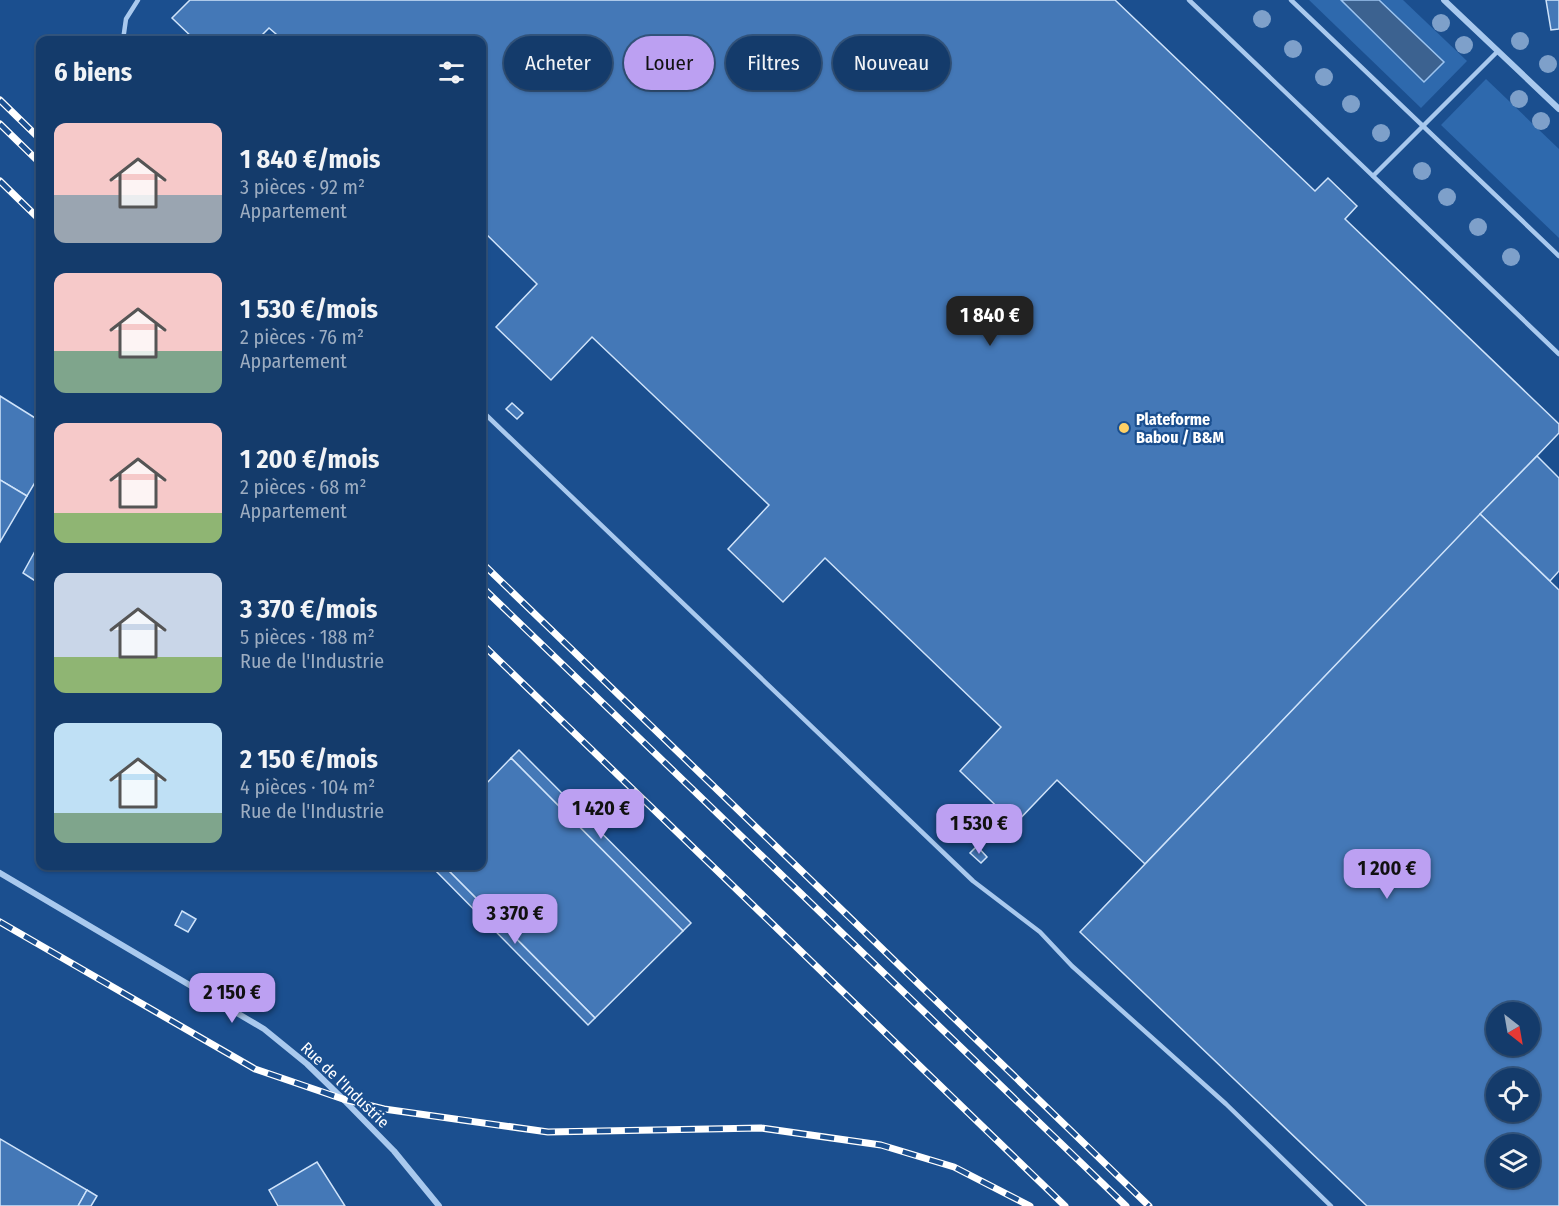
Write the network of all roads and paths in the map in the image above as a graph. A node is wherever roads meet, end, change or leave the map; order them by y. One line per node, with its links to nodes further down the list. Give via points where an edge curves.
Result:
1 (138, 0): 5 (lane, via 126,19)
2 (1189, 0): 9 (lane)
3 (1291, 0): 8 (lane)
4 (1444, 0): 6 (street)
5 (124, 36)
6 (1498, 51): 7 (street); 8 (lane)
7 (1559, 109)
8 (1423, 126): 9 (lane); 10 (lane)
9 (1373, 176): 11 (lane)
10 (1559, 256)
11 (1559, 354)
12 (486, 415): 15 (lane, via 973,881 1041,932 1072,966 1226,1104)
13 (0, 873): 14 (street, Rue de l'Industrie, via 264,1029 343,1099 394,1151)
14 (439, 1206)
15 (1331, 1206)

